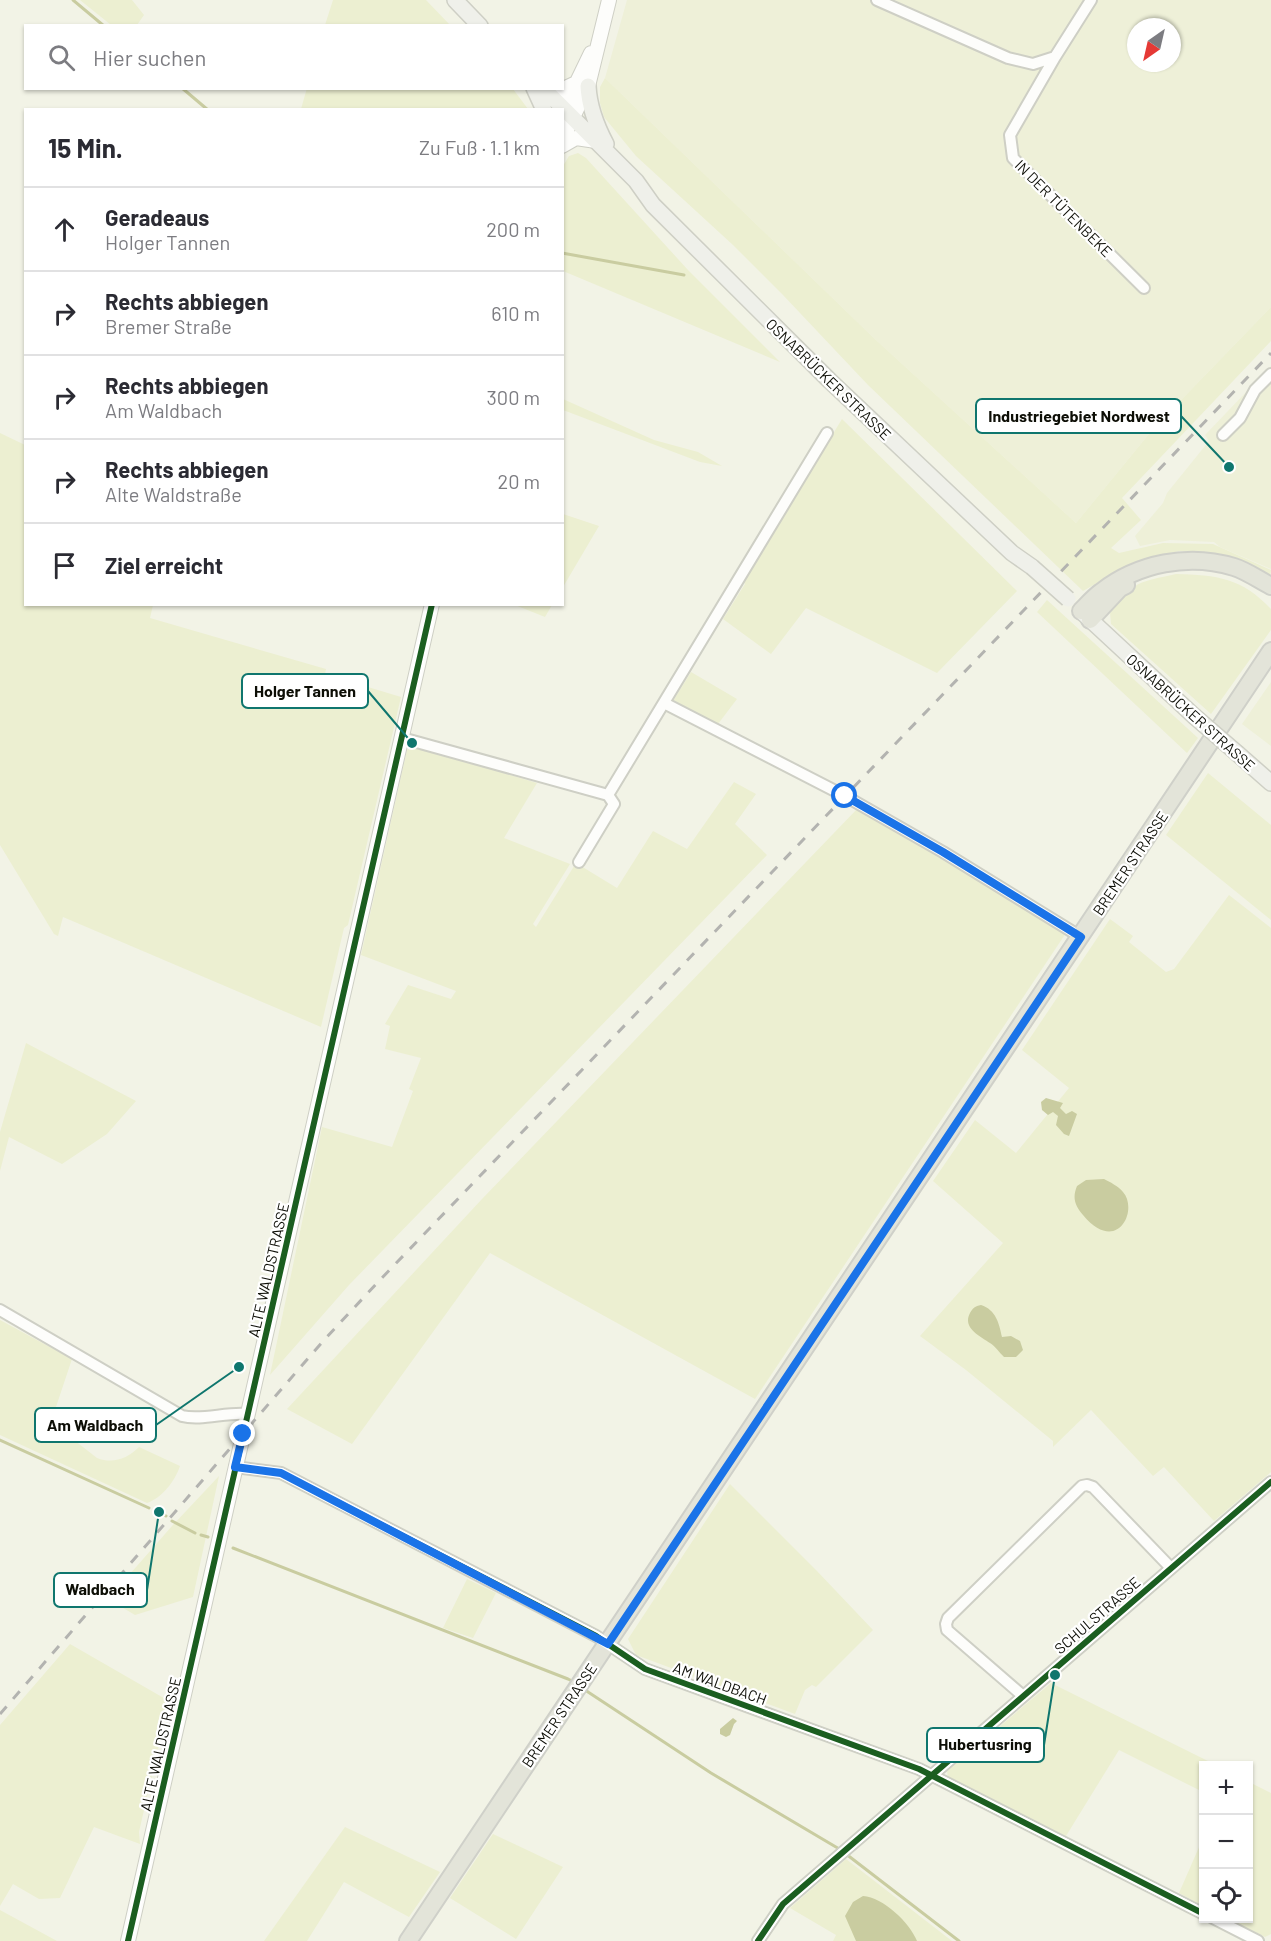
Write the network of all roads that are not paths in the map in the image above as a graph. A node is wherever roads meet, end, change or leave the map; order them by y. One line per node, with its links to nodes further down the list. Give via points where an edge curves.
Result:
1 (455, 0): 5 (main road)
2 (609, 0): 7 (street, via 597,56)
3 (877, 0): 6 (street, via 1008,58 1033,64)
4 (1091, 0): 6 (street, IN DER TÜTENBEKE)
5 (478, 24)
6 (1056, 57): 18 (street, IN DER TÜTENBEKE, via 1010,135 1013,158)
7 (582, 84): 8 (street); 13 (street); 17 (main road, via 597,128)
8 (564, 89)
9 (535, 90): 11 (main road)
10 (545, 90): 12 (main road, OSNABRÜCKER STRASSE)
11 (543, 108)
12 (561, 108)
13 (567, 114): 14 (street); 15 (main road, OSNABRÜCKER STRASSE)
14 (564, 130)
15 (596, 141): 16 (street, via 576,138); 17 (main road, OSNABRÜCKER STRASSE)
16 (564, 145)
17 (615, 160): 25 (main road, OSNABRÜCKER STRASSE, bridge, via 660,198)
18 (1144, 288)
19 (1271, 374): 21 (street)
20 (827, 433): 27 (street)
21 (1223, 435)
22 (1271, 586): 25 (main road, via 1236,567 1207,560 1180,560 1140,569 1101,591)
23 (1271, 598): 25 (main road, via 1233,572 1181,567 1145,574)
24 (432, 606): 28 (street, ALTE WALDSTRASSE)
25 (1085, 616): 29 (main road, OSNABRÜCKER STRASSE, bridge)
26 (1271, 651): 32 (main road, BREMER STRASSE)
27 (664, 703): 30 (street); 32 (street, via 845,796)
28 (402, 738): 30 (street); 34 (street, ALTE WALDSTRASSE)
29 (1271, 783)
30 (608, 795): 31 (street, via 614,804)
31 (579, 862)
32 (1081, 937): 38 (main road, BREMER STRASSE)
33 (0, 1310): 34 (street, via 182,1416)
34 (247, 1414): 35 (street, ALTE WALDSTRASSE)
35 (235, 1467): 38 (street, AM WALDBACH, via 281,1473); 43 (street, ALTE WALDSTRASSE)
36 (1271, 1482): 37 (street, SCHULSTRASSE)
37 (1171, 1568): 39 (street, SCHULSTRASSE); 39 (street, via 1092,1487 1082,1486 946,1624 947,1630)
38 (608, 1644): 40 (street, AM WALDBACH, via 645,1669); 44 (main road, BREMER STRASSE)
39 (1022, 1695): 40 (street, SCHULSTRASSE)
40 (932, 1775): 41 (street, AM WALDBACH); 45 (street, SCHULSTRASSE, via 783,1904)
41 (1199, 1912)
42 (1223, 1923): 46 (street)
43 (128, 1941)
44 (408, 1941)
45 (758, 1941)
46 (1258, 1941)

